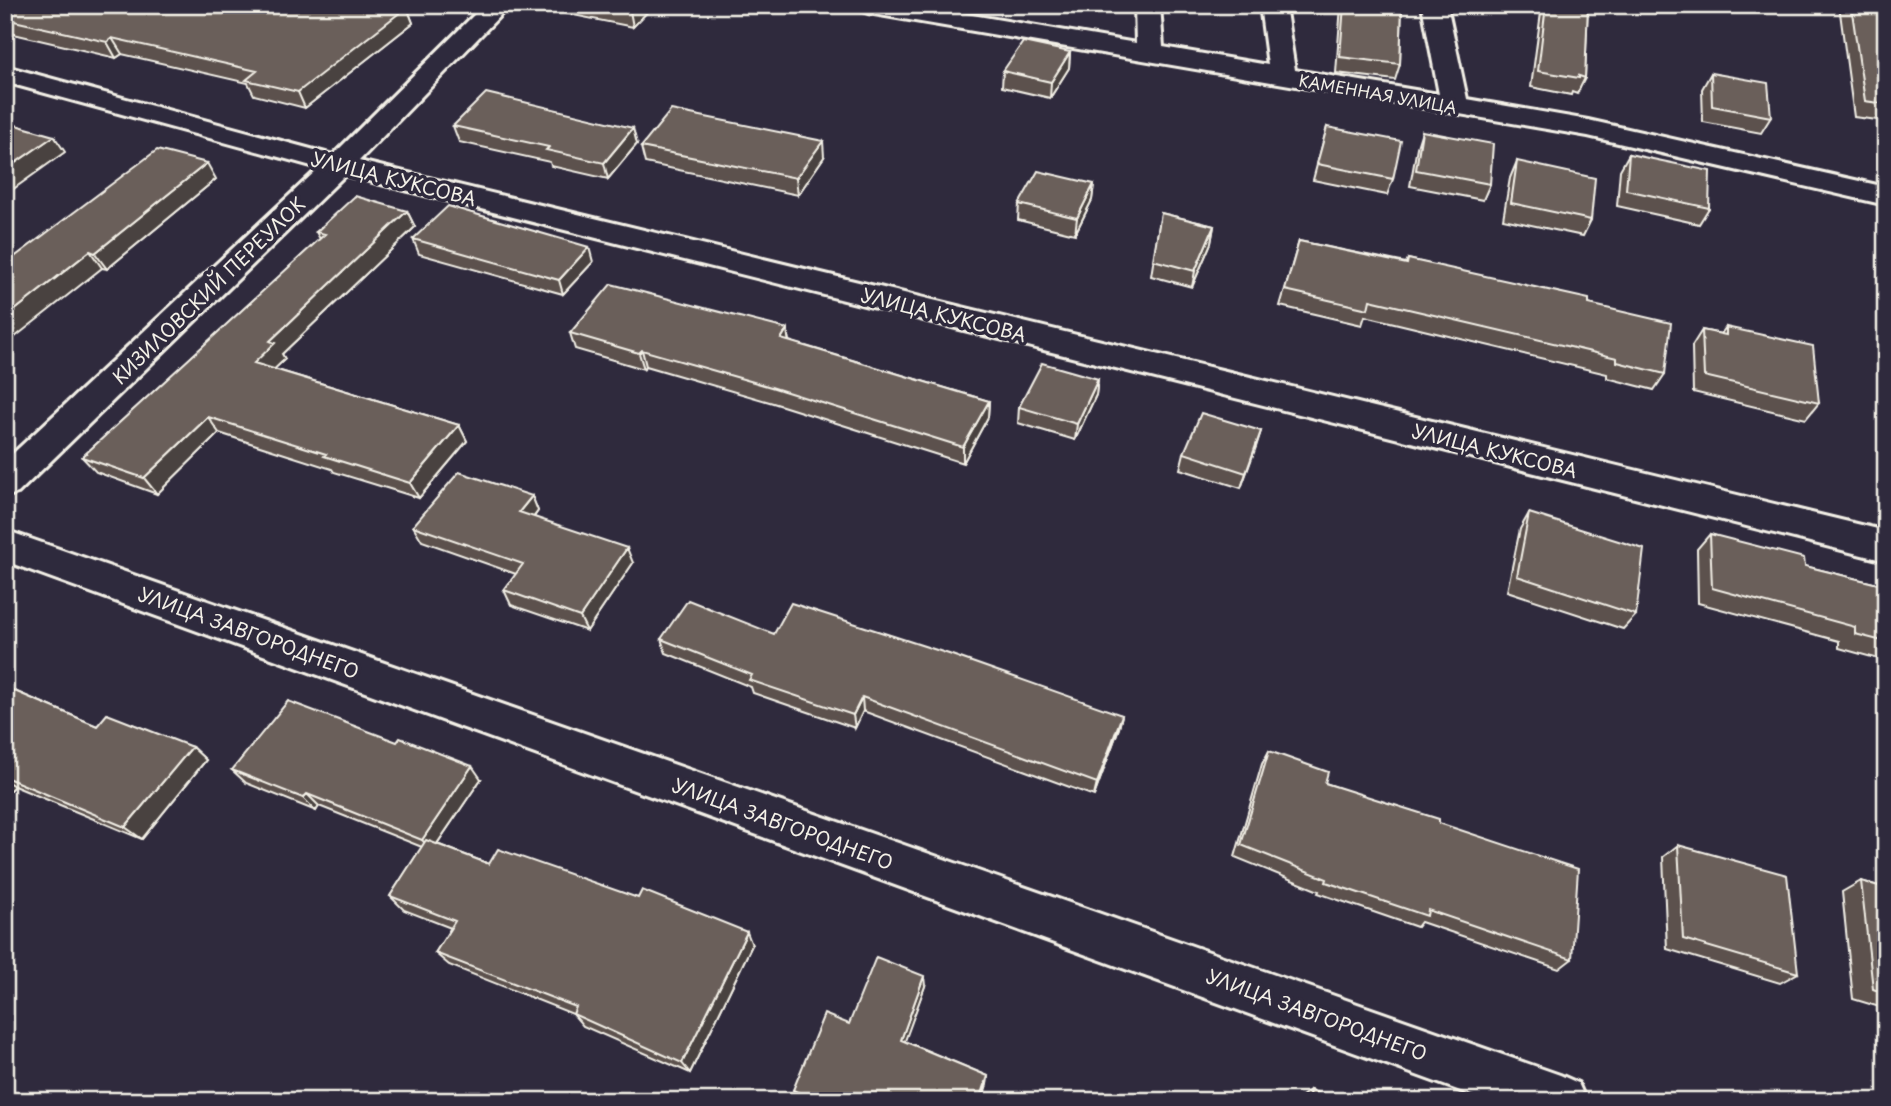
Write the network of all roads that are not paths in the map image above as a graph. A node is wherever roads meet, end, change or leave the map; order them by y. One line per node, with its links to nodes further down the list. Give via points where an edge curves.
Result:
1 (498, 5): 11 (street, КИЗИЛОВСКИЙ ПЕРЕУЛОК)
2 (868, 5): 6 (street, КАМЕННАЯ УЛИЦА)
3 (1147, 5): 7 (street)
4 (1272, 5): 9 (street)
5 (1434, 5): 10 (street)
6 (912, 9): 7 (street, КАМЕННАЯ УЛИЦА)
7 (1150, 54): 9 (street, КАМЕННАЯ УЛИЦА)
8 (5, 74): 11 (street, УЛИЦА КУКСОВА)
9 (1283, 76): 10 (street, КАМЕННАЯ УЛИЦА)
10 (1455, 106): 12 (street, КАМЕННАЯ УЛИЦА, via 1588,128)
11 (339, 165): 13 (street, КИЗИЛОВСКИЙ ПЕРЕУЛОК); 15 (street, УЛИЦА КУКСОВА)
12 (1886, 196)
13 (5, 483)
14 (5, 545): 16 (street, УЛИЦА ЗАВГОРОДНЕГО)
15 (1886, 546)
16 (1560, 1101)

